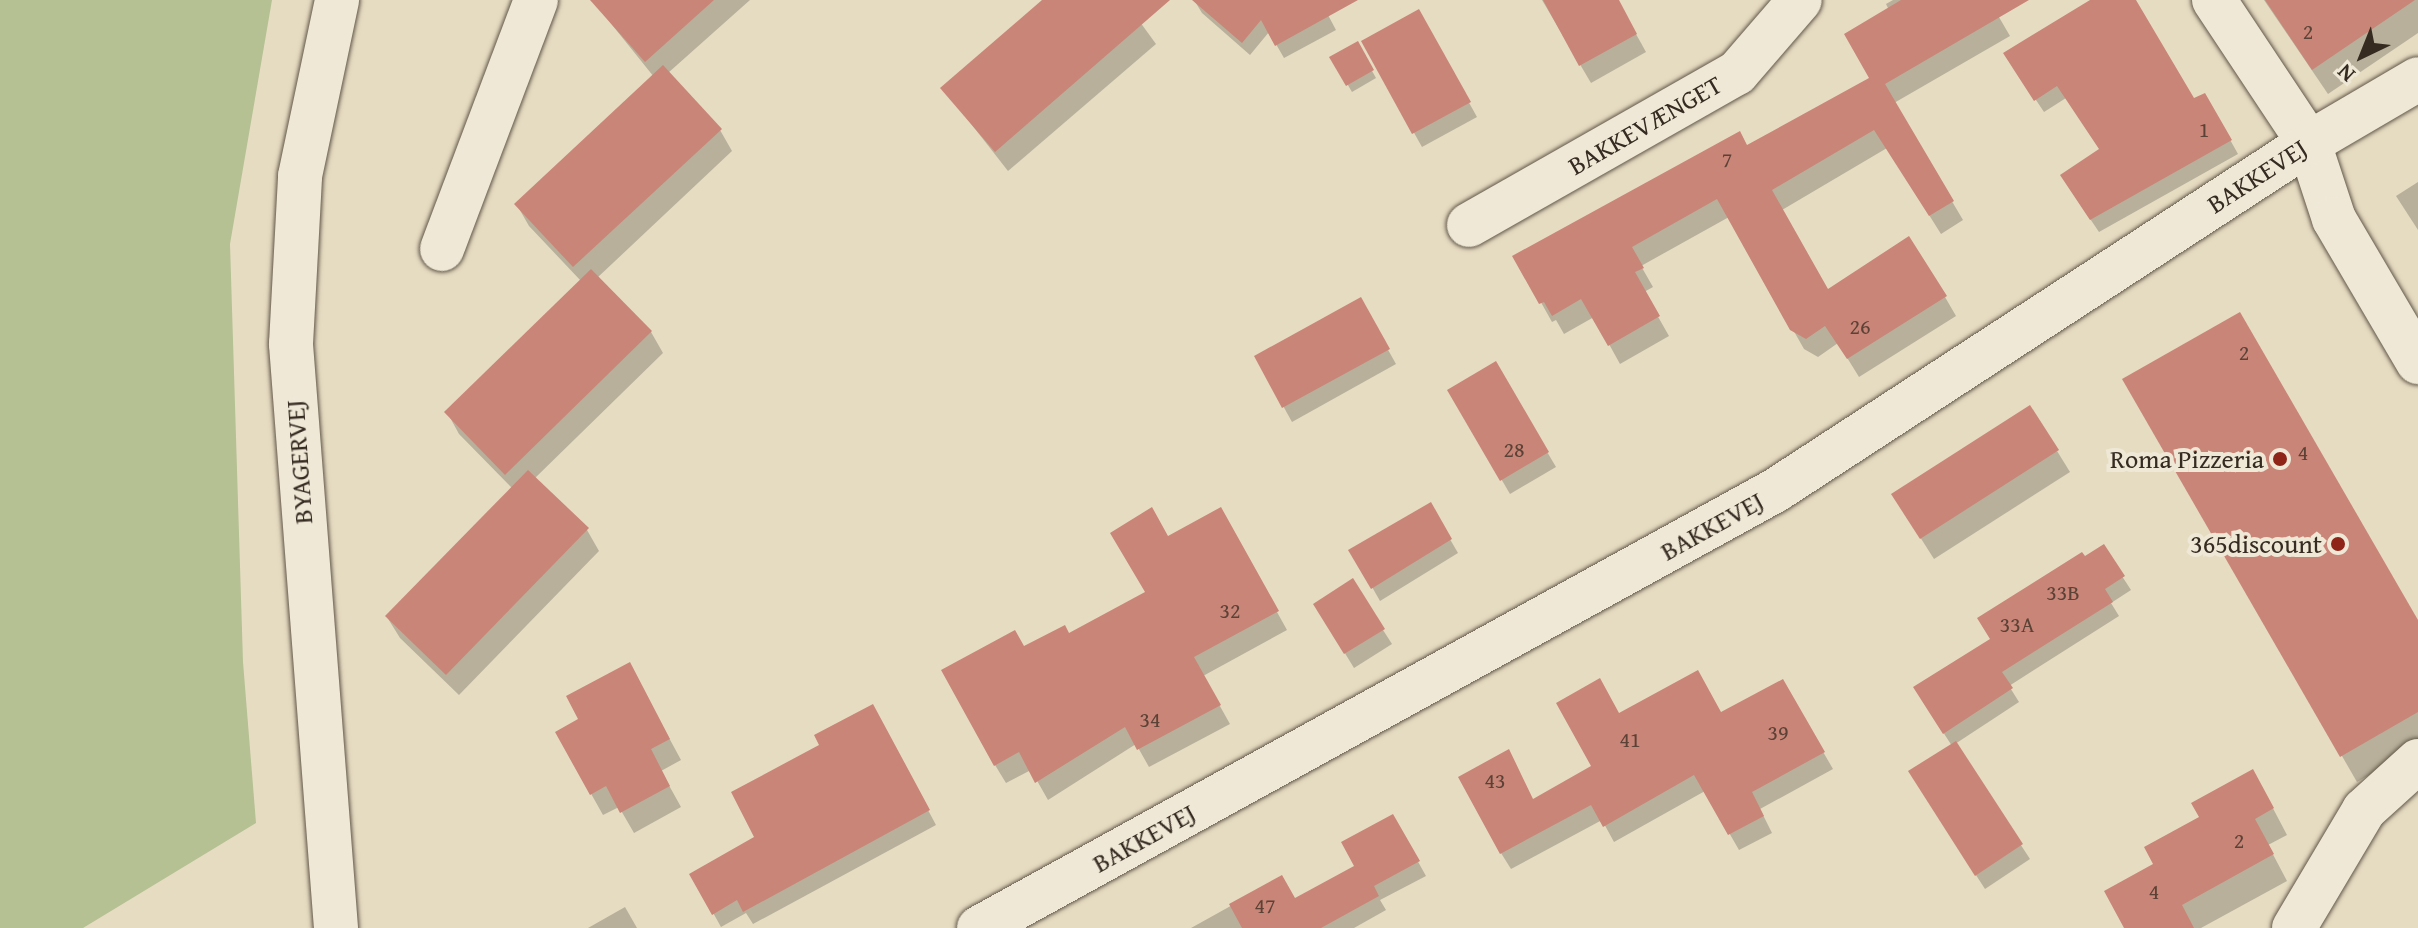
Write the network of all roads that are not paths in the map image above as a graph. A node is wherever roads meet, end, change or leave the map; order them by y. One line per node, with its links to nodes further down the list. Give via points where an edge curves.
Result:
1 (337, 0): 11 (street, BYAGERVEJ, via 300,176 291,344)
2 (536, 0): 8 (street)
3 (1800, 0): 7 (street, BAKKEVÆNGET, via 1737,73)
4 (2214, 0): 6 (street)
5 (2418, 79): 6 (street, BAKKEVEJ)
6 (2309, 143): 9 (street, via 2334,219); 12 (street, BAKKEVEJ, via 1776,490)
7 (1469, 225)
8 (442, 249)
9 (2418, 362)
10 (2418, 761): 13 (street, via 2364,810)
11 (336, 928)
12 (979, 928)
13 (2294, 928)

